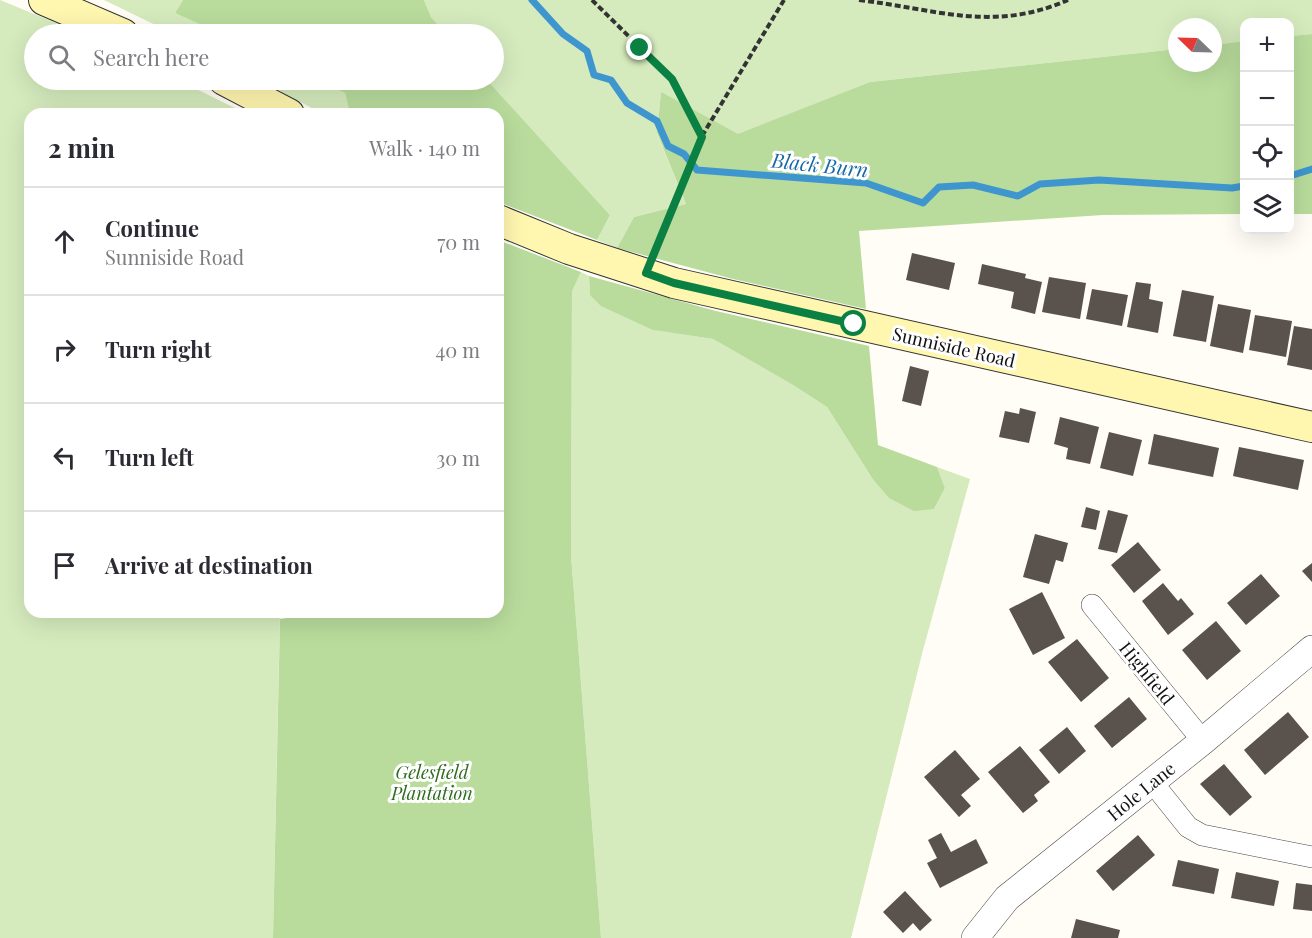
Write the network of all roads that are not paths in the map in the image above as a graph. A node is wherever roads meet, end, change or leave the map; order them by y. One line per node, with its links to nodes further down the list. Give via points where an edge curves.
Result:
1 (44, 0): 2 (main road)
2 (100, 24)
3 (243, 90): 4 (main road)
4 (278, 108)
5 (504, 222): 6 (main road, Sunniside Road, via 674,283)
6 (1312, 427)
7 (1092, 605): 9 (street, Highfield)
8 (1312, 649): 9 (street, Hole Lane)
9 (1203, 741): 10 (street, Hole Lane)
10 (1152, 782): 11 (street, via 1188,826 1202,835); 12 (street, Hole Lane, via 1007,898)
11 (1312, 856)
12 (975, 938)

